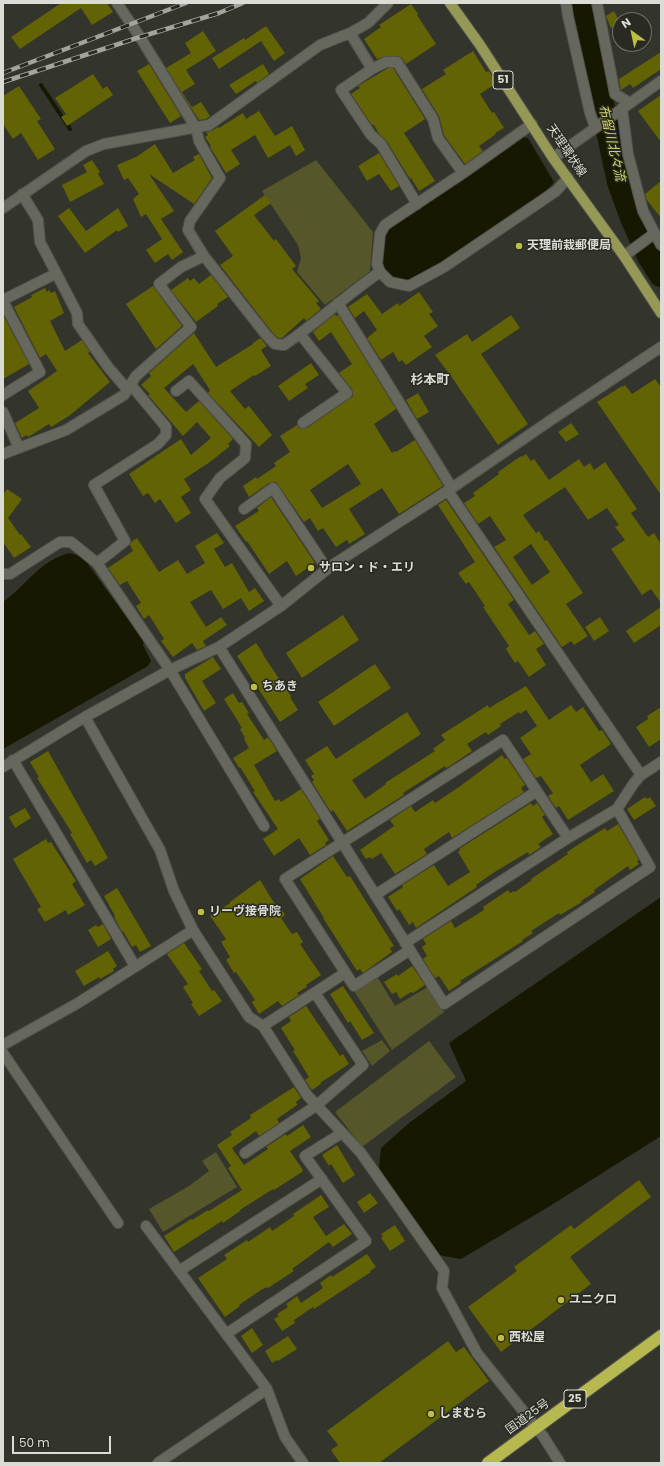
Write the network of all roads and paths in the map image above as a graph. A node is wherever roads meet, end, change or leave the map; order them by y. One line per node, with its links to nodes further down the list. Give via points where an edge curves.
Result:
1 (117, 3): 12 (street)
2 (388, 3): 6 (street, via 368,23)
3 (450, 3): 10 (main road, 天理環状線 / 51)
4 (566, 3): 11 (street)
5 (597, 3): 9 (street, via 615,94)
6 (350, 33): 7 (street); 12 (street, via 320,45 208,125)
7 (372, 69): 14 (street, via 386,62 397,62 433,119 438,138); 17 (street, via 341,90 371,135 381,144)
8 (661, 81): 9 (street)
9 (624, 107): 11 (street); 19 (street, via 628,154 643,211)
10 (532, 124): 13 (main road, 天理環状線 / 51); 14 (street)
11 (595, 127): 13 (street)
12 (196, 128): 16 (street, via 104,144 86,151); 21 (street, via 199,141 220,178 190,221 188,230)
13 (553, 158): 15 (main road, 天理環状線 / 51)
14 (463, 173): 17 (street)
15 (568, 178): 22 (main road, 天理環状線 / 51); 23 (street, via 556,191 519,217 444,267 409,286 390,282)
16 (22, 194): 18 (street); 24 (street, via 38,220 40,242)
17 (417, 204): 23 (street, via 385,225 380,234 377,264)
18 (3, 208)
19 (655, 233): 20 (street); 22 (street)
20 (661, 245)
21 (204, 256): 28 (street, via 275,344 284,345); 30 (street, via 159,284 191,327 136,376)
22 (624, 256): 27 (main road, 天理環状線 / 51)
23 (380, 272): 26 (street)
24 (55, 274): 25 (street); 30 (street, via 77,313 78,324 108,368)
25 (3, 300): 32 (street, via 40,372)
26 (338, 303): 28 (street); 37 (street)
27 (661, 313)
28 (300, 334): 34 (street, via 347,393)
29 (661, 347): 37 (street)
30 (129, 387): 35 (street, via 124,395 66,430); 39 (street, via 166,428 166,435 158,444 94,485 125,541)
31 (176, 391): 42 (street, via 189,382 246,444 245,458 220,478 205,498)
32 (3, 395)
33 (3, 412): 35 (street)
34 (303, 423)
35 (19, 448): 36 (street)
36 (3, 454)
37 (450, 489): 40 (street); 49 (street)
38 (244, 509): 40 (street, via 273,488)
39 (97, 563): 41 (street, via 71,542 60,542 10,574); 44 (street)
40 (327, 569): 42 (street)
41 (3, 574)
42 (281, 606): 43 (street)
43 (219, 646): 44 (street); 54 (street)
44 (170, 670): 45 (street); 52 (street)
45 (85, 717): 46 (street); 56 (street, via 160,850 174,891)
46 (13, 760): 48 (street); 58 (street)
47 (661, 762): 49 (street)
48 (3, 767)
49 (642, 775): 51 (street)
50 (537, 791): 53 (street); 54 (street, via 503,740); 55 (street)
51 (617, 809): 53 (street); 57 (street, via 650,867 444,1004)
52 (264, 826)
53 (568, 838): 57 (street)
54 (342, 842): 55 (street); 59 (street, via 285,879)
55 (375, 895): 57 (street)
56 (193, 930): 61 (street, via 249,1017); 62 (street, via 78,1003)
57 (408, 947): 59 (street, via 354,986)
58 (132, 961)
59 (345, 973): 60 (street)
60 (315, 993): 61 (street); 64 (street, via 363,1065)
61 (263, 1026): 64 (street, via 307,1095)
62 (3, 1045)
63 (3, 1053): 68 (street)
64 (317, 1105): 65 (street); 66 (street)
65 (342, 1133): 67 (street, via 305,1156); 74 (street, via 361,1153 444,1272 442,1288 477,1353)
66 (245, 1153)
67 (322, 1179): 70 (street); 71 (street, via 366,1241)
68 (118, 1223)
69 (146, 1226): 70 (street)
70 (180, 1271): 71 (street)
71 (226, 1334): 73 (street)
72 (661, 1336): 74 (highway, 国道25号 / 25)
73 (267, 1389): 75 (street); 76 (street, via 285,1437)
74 (536, 1428): 77 (highway, 国道25号 / 25); 78 (street)
75 (158, 1463)
76 (303, 1463)
77 (488, 1463)
78 (560, 1463)

